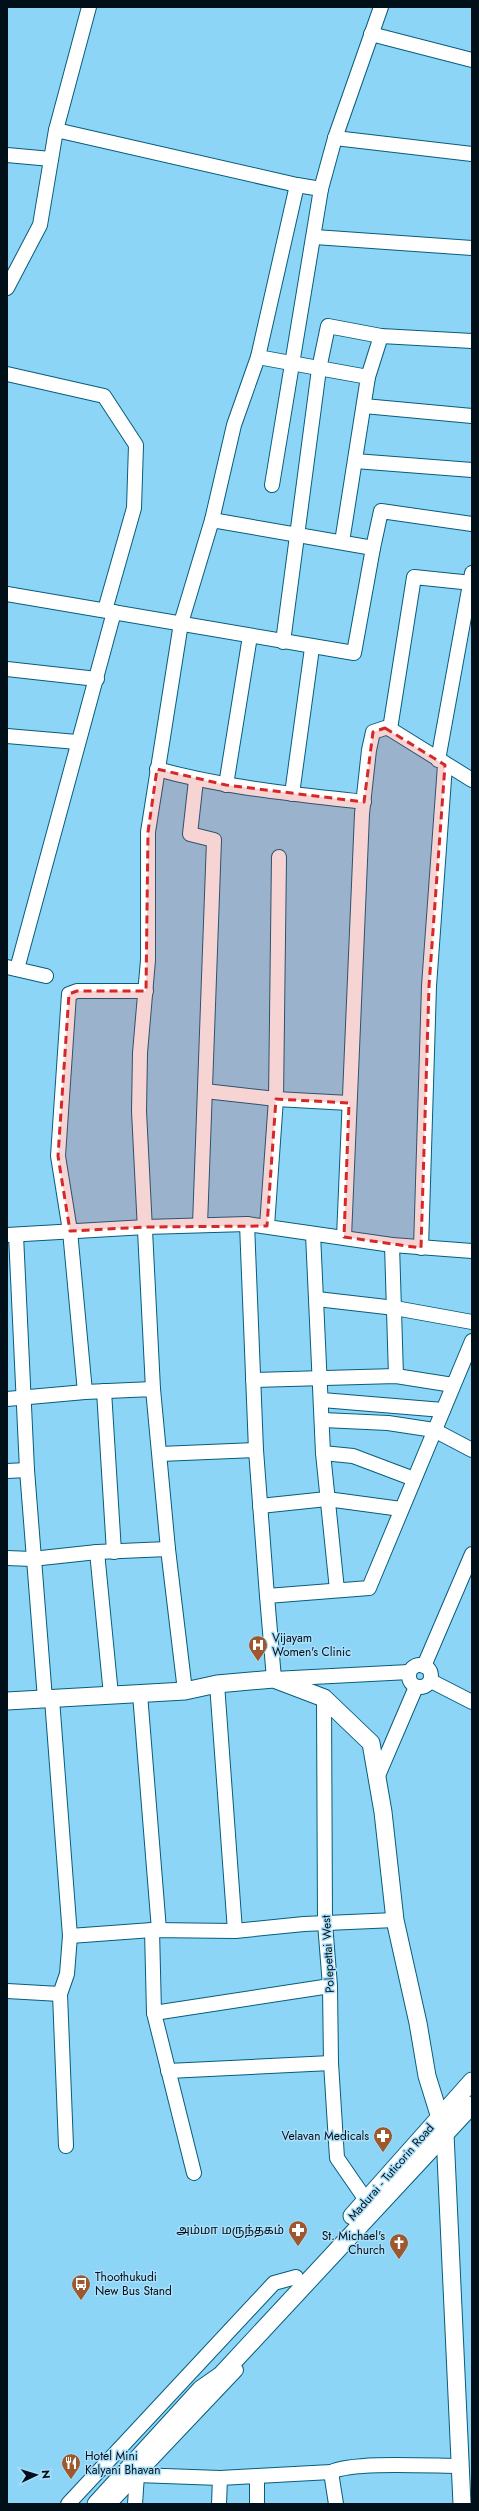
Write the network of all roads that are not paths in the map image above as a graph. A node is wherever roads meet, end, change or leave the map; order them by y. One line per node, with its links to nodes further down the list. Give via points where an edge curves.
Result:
1 (89, 7): 5 (street)
2 (381, 7): 3 (street)
3 (371, 34): 4 (street); 6 (street)
4 (472, 60)
5 (56, 130): 9 (street); 10 (street)
6 (335, 138): 8 (street); 11 (street)
7 (7, 154): 9 (street)
8 (472, 154)
9 (51, 159): 14 (street, via 40,225)
10 (297, 185): 11 (street); 18 (street)
11 (321, 189): 12 (street)
12 (314, 237): 13 (street); 19 (street)
13 (472, 248)
14 (12, 269): 15 (street)
15 (7, 288)
16 (381, 336): 17 (street); 20 (street, via 328,326); 22 (street)
17 (472, 341)
18 (258, 357): 19 (street); 28 (street, via 234,425)
19 (291, 362): 20 (street); 27 (street)
20 (319, 369): 22 (street); 30 (street)
21 (7, 374): 35 (street, via 104,396 136,445 134,508)
22 (368, 377): 23 (street)
23 (364, 406): 24 (street); 25 (street)
24 (472, 416)
25 (355, 461): 26 (street); 31 (street)
26 (472, 470)
27 (272, 485)
28 (212, 520): 30 (street); 36 (street)
29 (472, 524): 32 (street, via 381,511)
30 (297, 534): 31 (street); 38 (street)
31 (342, 542): 32 (street)
32 (373, 548): 39 (street, via 354,653)
33 (471, 580): 42 (street, via 414,577); 45 (street)
34 (7, 594): 35 (street)
35 (110, 611): 36 (street); 41 (street)
36 (181, 623): 37 (street); 46 (street)
37 (250, 636): 38 (street); 49 (street)
38 (283, 642): 39 (street)
39 (312, 648): 50 (street)
40 (7, 669): 41 (street)
41 (97, 679): 44 (street)
42 (390, 729): 45 (street); 51 (street, via 373,732)
43 (7, 737): 44 (street)
44 (77, 742): 53 (street)
45 (441, 763): 48 (street); 68 (street, via 428,994)
46 (157, 769): 47 (street); 55 (street, via 148,832)
47 (196, 780): 49 (street); 56 (street, via 190,834 214,840)
48 (472, 780)
49 (226, 785): 50 (street)
50 (292, 794): 51 (street)
51 (364, 802): 58 (street)
52 (279, 857): 57 (street)
53 (12, 968): 54 (street)
54 (46, 976)
55 (146, 991): 62 (street, via 140,1053 139,1111); 63 (street, via 77,991 69,994 58,1156)
56 (205, 1091): 57 (street); 60 (street)
57 (276, 1099): 58 (street); 61 (street)
58 (349, 1103): 66 (street)
59 (246, 1224): 60 (street); 61 (street); 76 (street)
60 (200, 1225): 62 (street)
61 (267, 1226): 64 (street)
62 (146, 1227): 63 (street); 78 (street)
63 (70, 1231): 65 (street); 80 (street)
64 (313, 1234): 66 (street); 70 (street)
65 (11, 1235): 81 (street)
66 (344, 1237): 67 (street)
67 (392, 1245): 68 (street); 71 (street)
68 (420, 1248): 69 (street)
69 (472, 1251)
70 (317, 1299): 71 (street); 75 (street)
71 (395, 1308): 72 (street); 74 (street)
72 (472, 1322)
73 (472, 1341): 77 (street)
74 (396, 1376): 75 (street); 77 (street)
75 (321, 1379): 76 (street); 83 (street)
76 (253, 1380): 87 (street)
77 (453, 1385): 84 (street)
78 (153, 1389): 79 (street); 90 (street)
79 (104, 1391): 80 (street); 99 (street)
80 (85, 1392): 81 (street)
81 (24, 1397): 82 (street); 91 (street)
82 (7, 1399)
83 (322, 1400): 84 (street); 85 (street)
84 (443, 1410): 86 (street)
85 (323, 1420): 86 (street, via 388,1423); 89 (street)
86 (434, 1430): 88 (street); 93 (street)
87 (256, 1450): 90 (street); 95 (street)
88 (472, 1450)
89 (323, 1453): 93 (street, via 353,1456); 94 (street)
90 (160, 1454): 97 (street)
91 (26, 1470): 92 (street); 102 (street)
92 (7, 1471)
93 (414, 1479): 96 (street)
94 (327, 1499): 95 (street); 96 (street); 103 (street)
95 (260, 1506): 104 (street)
96 (401, 1509): 103 (street, via 369,1588)
97 (168, 1549): 99 (street); 111 (street)
98 (97, 1552): 99 (street); 102 (street); 113 (street)
99 (114, 1552)
100 (472, 1554): 105 (street)
101 (7, 1558): 102 (street)
102 (32, 1559): 115 (street)
103 (337, 1590): 104 (street)
104 (267, 1596): 107 (street)
105 (424, 1666): 106 (street, via 416,1666); 108 (street, via 431,1672)
106 (409, 1672): 107 (street); 110 (street, via 409,1681)
107 (274, 1679): 109 (main road); 114 (main road)
108 (431, 1681): 110 (street, via 425,1687); 117 (street)
109 (217, 1684): 111 (main road); 122 (street)
110 (416, 1687): 118 (street)
111 (185, 1691): 112 (main road)
112 (140, 1694): 113 (main road); 121 (street)
113 (111, 1695): 115 (main road)
114 (324, 1698): 118 (main road, via 371,1743); 120 (street, Polepettai West)
115 (49, 1699): 116 (main road); 123 (street)
116 (7, 1701)
117 (472, 1702)
118 (377, 1778): 119 (main road)
119 (395, 1920): 120 (street); 132 (main road, via 427,2076)
120 (325, 1923): 122 (street); 124 (street, Polepettai West)
121 (155, 1930): 122 (street); 123 (street); 127 (street)
122 (235, 1931)
123 (70, 1936): 126 (street, via 66,1974)
124 (330, 1986): 127 (street); 128 (street, Polepettai West)
125 (7, 1991): 126 (street)
126 (60, 1994): 134 (street)
127 (154, 2013): 129 (street)
128 (331, 2063): 129 (street); 136 (street, Polepettai West, via 337,2158)
129 (168, 2071): 135 (street)
130 (472, 2081): 132 (main road, Madurai - Tuticorin Road)
131 (472, 2105): 133 (main road, Madurai - Tuticorin Road)
132 (439, 2116): 133 (main road); 136 (main road, Madurai - Tuticorin Road)
133 (445, 2134): 138 (main road, Madurai - Tuticorin Road); 140 (main road)
134 (66, 2146)
135 (194, 2173)
136 (366, 2200): 137 (main road, Madurai - Tuticorin Road)
137 (296, 2277): 139 (main road, Madurai - Tuticorin Road, via 213,2366); 145 (street, via 274,2283)
138 (280, 2311): 139 (main road, Madurai - Tuticorin Road, via 221,2375); 142 (street, via 272,2333)
139 (201, 2389): 146 (main road, Madurai - Tuticorin Road)
140 (460, 2466): 141 (street, via 367,2466); 152 (main road)
141 (331, 2472): 143 (street); 151 (street)
142 (137, 2475): 144 (street); 147 (street); 148 (street)
143 (257, 2476): 144 (street); 150 (street)
144 (220, 2478): 149 (street)
145 (68, 2504)
146 (96, 2504)
147 (109, 2504)
148 (136, 2504)
149 (219, 2504)
150 (257, 2504)
151 (336, 2504)
152 (462, 2504)

